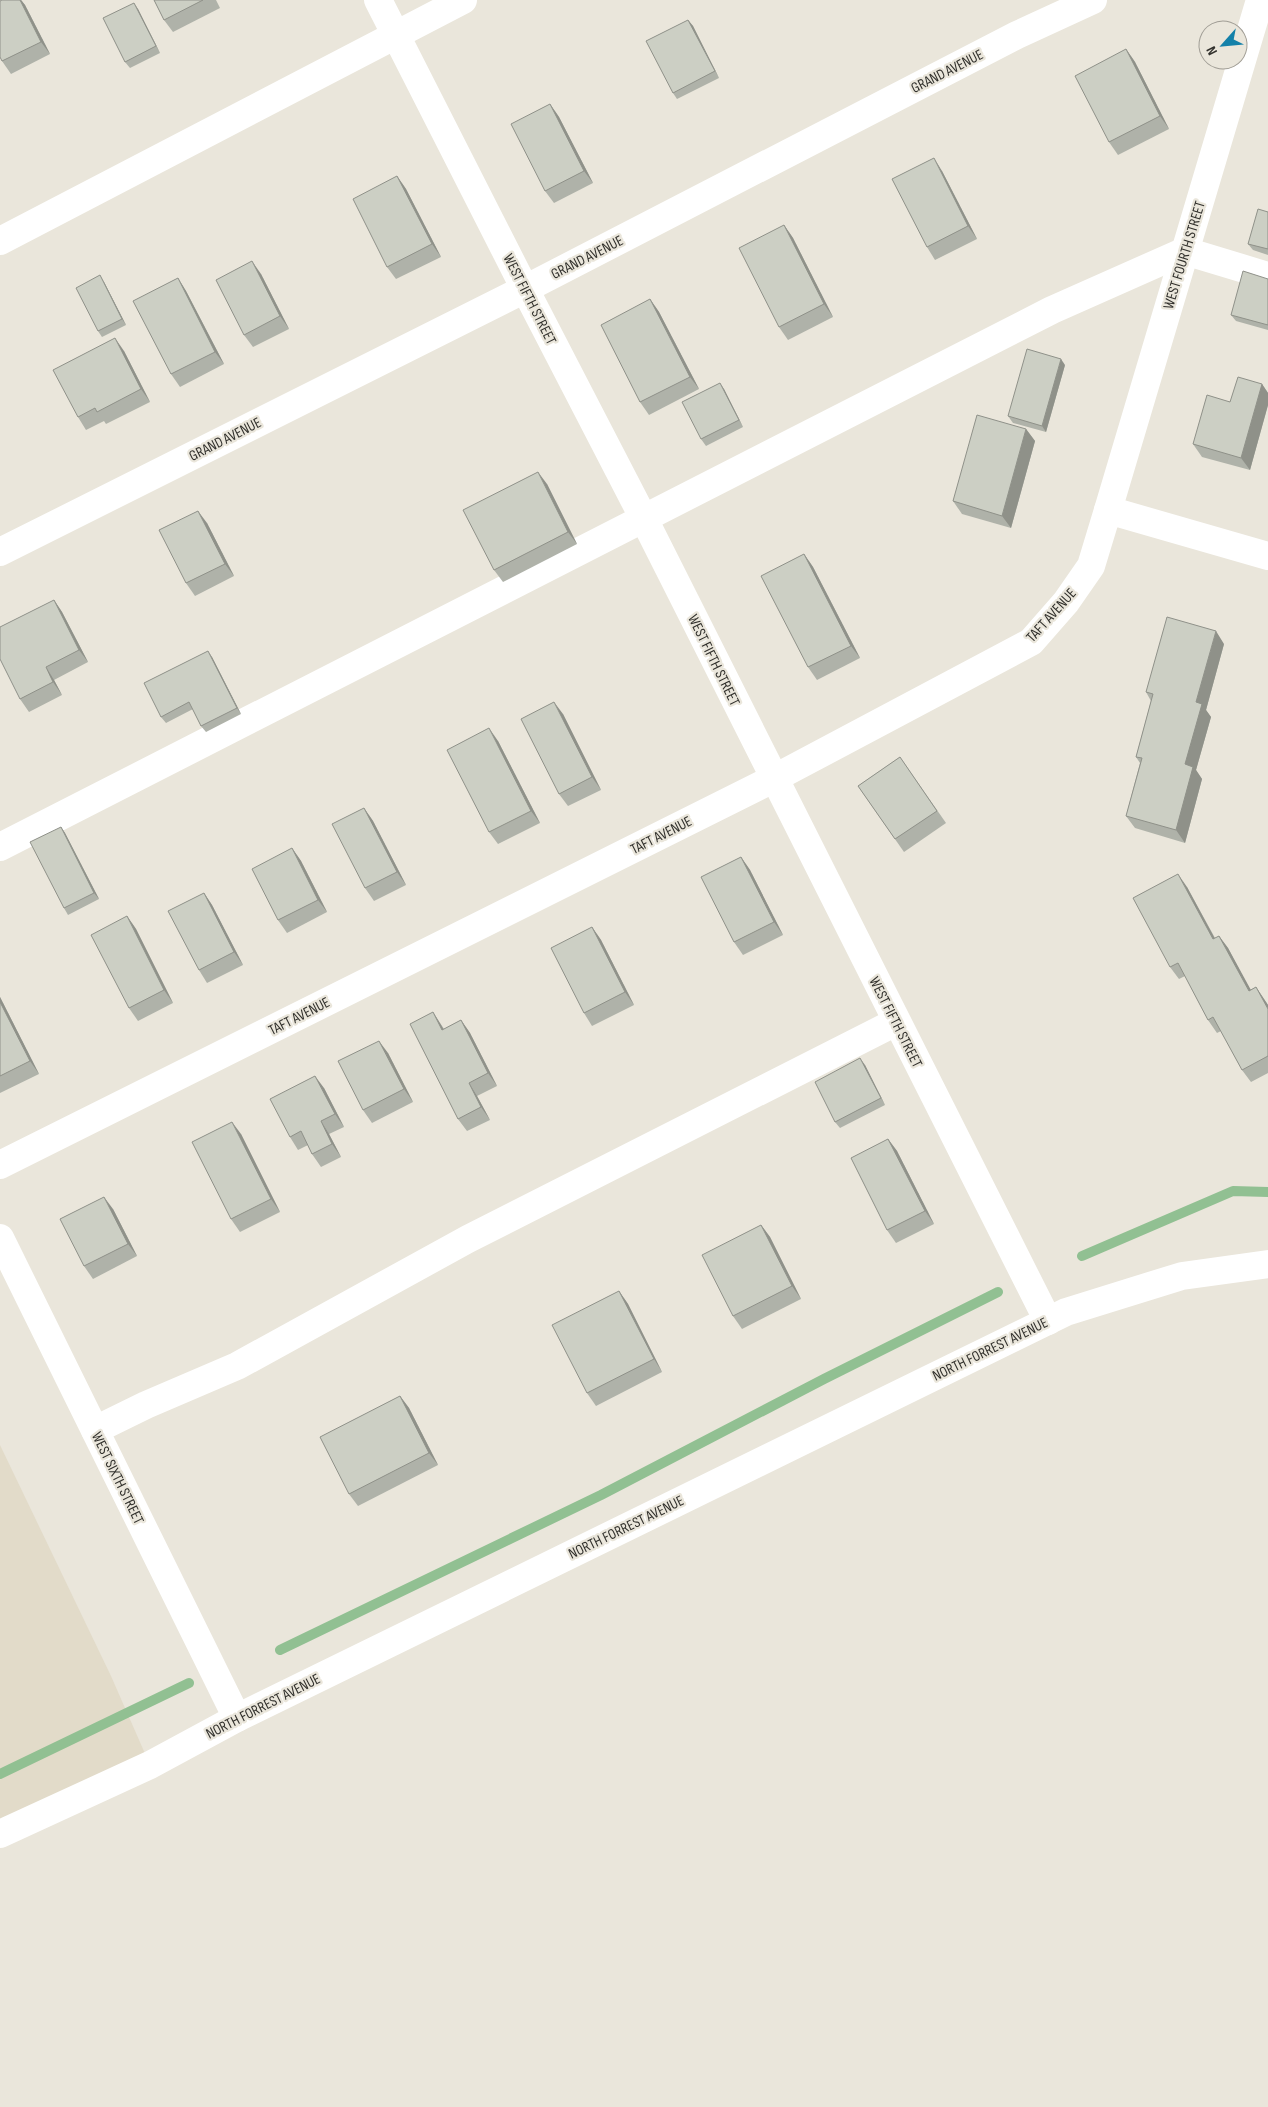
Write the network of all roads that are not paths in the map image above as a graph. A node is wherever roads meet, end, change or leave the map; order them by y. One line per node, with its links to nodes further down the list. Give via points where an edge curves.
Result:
1 (378, 0): 5 (street, WEST FIFTH STREET)
2 (463, 0): 5 (street)
3 (1093, 0): 9 (street, GRAND AVENUE, via 1017,35)
4 (1260, 0): 7 (street, WEST FOURTH STREET)
5 (396, 35): 6 (street); 9 (street, WEST FIFTH STREET)
6 (0, 241)
7 (1185, 251): 8 (street); 10 (street, WEST FOURTH STREET); 11 (street, via 1052,310)
8 (1268, 276)
9 (524, 289): 11 (street, WEST FIFTH STREET); 12 (street, GRAND AVENUE)
10 (1108, 510): 13 (street); 14 (street, TAFT AVENUE, via 1092,566 1031,642)
11 (644, 519): 14 (street, WEST FIFTH STREET); 15 (street)
12 (0, 552)
13 (1268, 556)
14 (774, 779): 16 (street, WEST FIFTH STREET); 17 (street, TAFT AVENUE)
15 (0, 847)
16 (896, 1022): 20 (street, WEST FIFTH STREET); 21 (street, via 468,1239 237,1366)
17 (0, 1165)
18 (0, 1238): 21 (street, WEST SIXTH STREET)
19 (1268, 1264): 20 (street, NORTH FORREST AVENUE, via 1182,1276 1066,1312)
20 (1048, 1321): 22 (street, NORTH FORREST AVENUE)
21 (95, 1430): 22 (street, WEST SIXTH STREET)
22 (237, 1718): 23 (street, NORTH FORREST AVENUE, via 150,1765)
23 (0, 1834)

